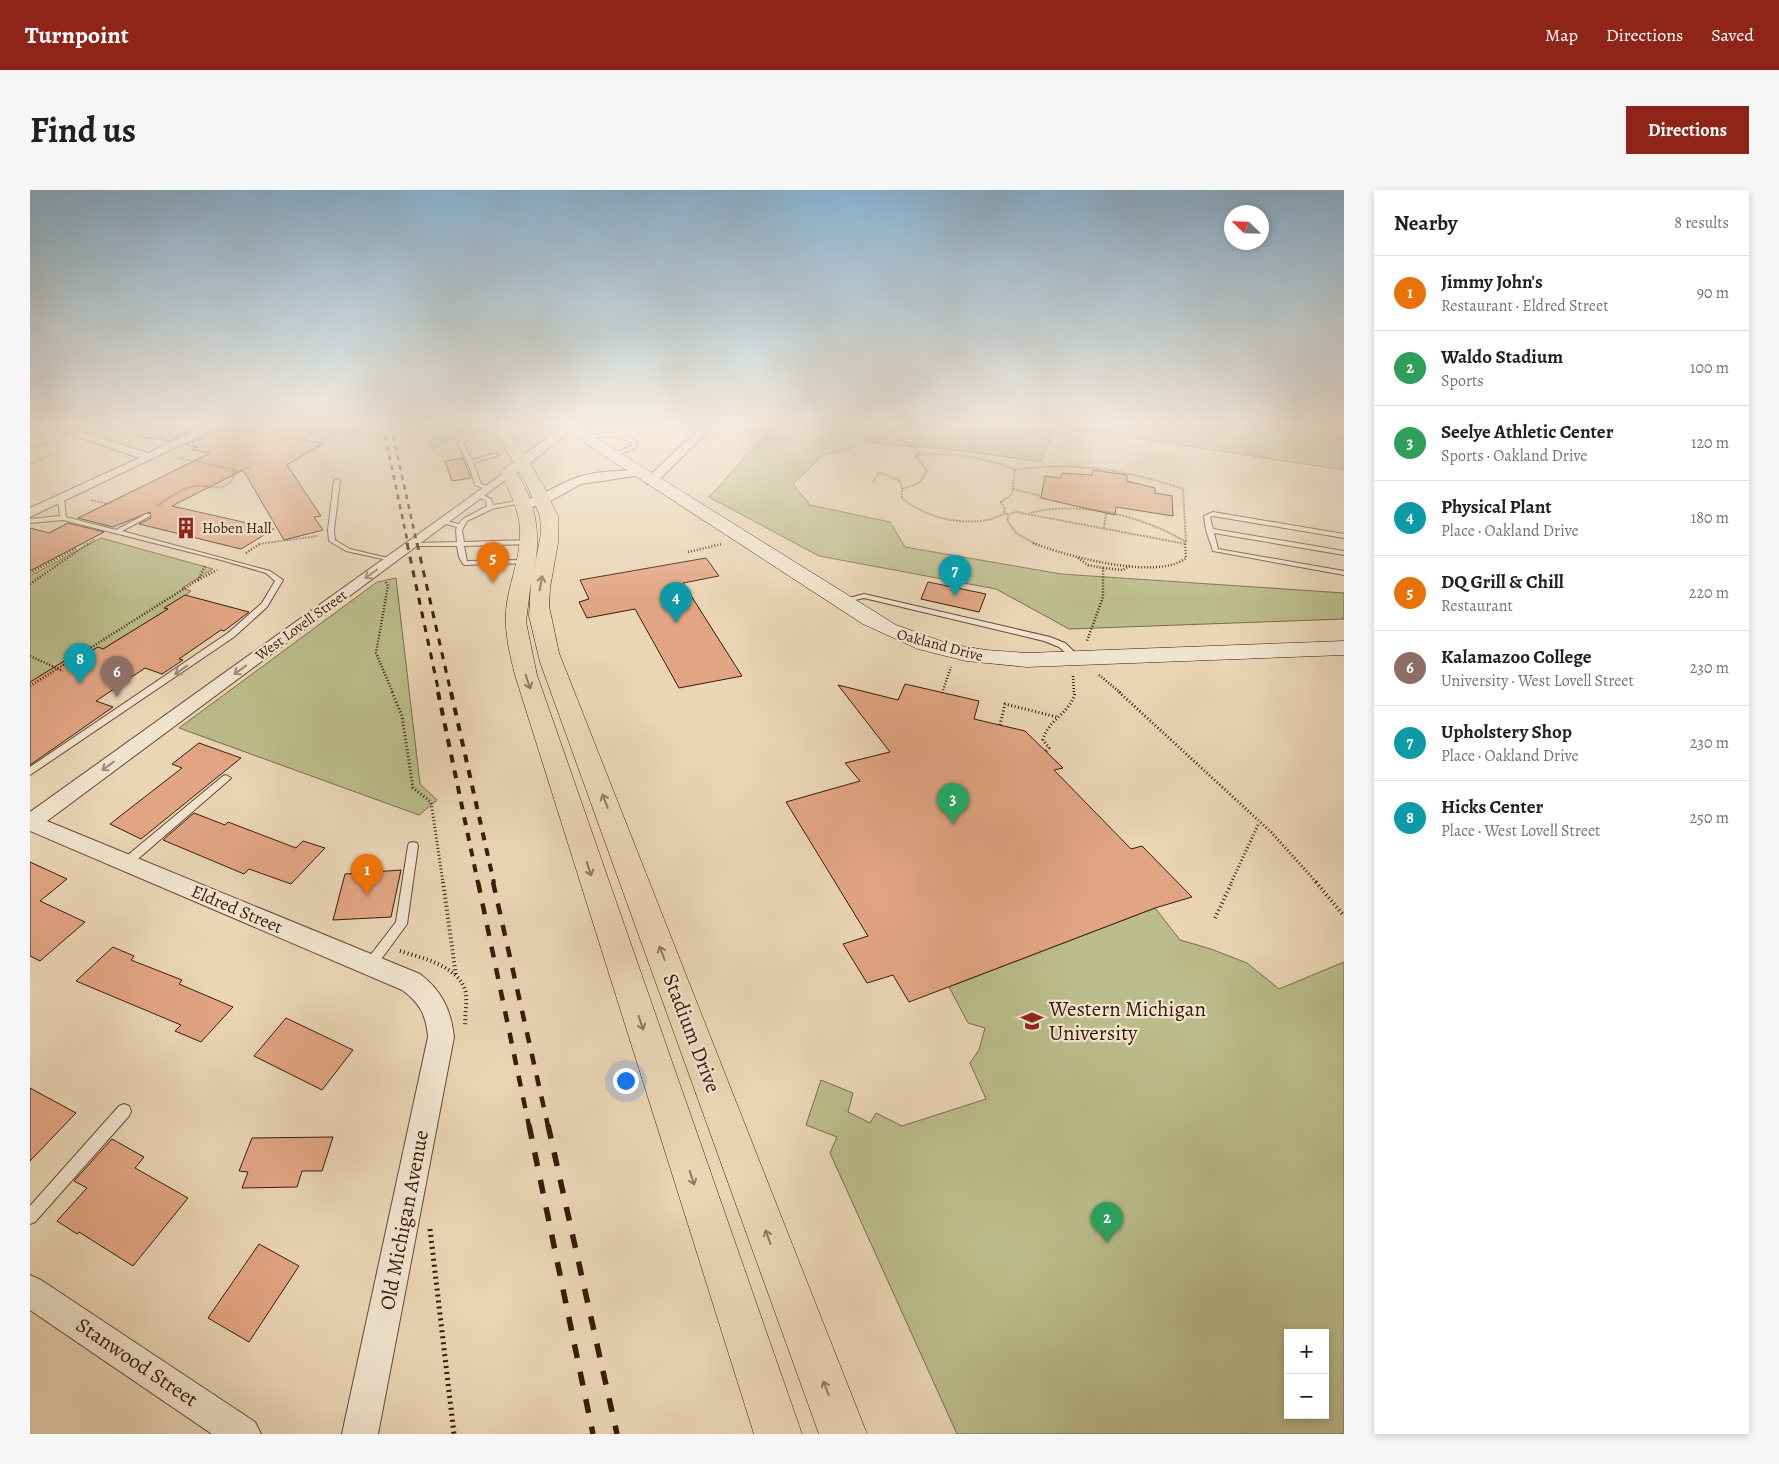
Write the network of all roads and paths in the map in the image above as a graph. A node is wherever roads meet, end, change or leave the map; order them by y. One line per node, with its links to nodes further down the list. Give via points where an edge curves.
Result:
1 (92, 484): 20 (street)
2 (201, 484): 15 (path)
3 (228, 484): 15 (path, via 211,489)
4 (337, 484): 48 (lane, via 332,542 348,550)
5 (478, 484): 19 (lane)
6 (499, 484): 19 (street, West Lovell Street)
7 (519, 484): 22 (main road)
8 (529, 484): 21 (main road)
9 (572, 484): 21 (street)
10 (655, 484): 57 (main road, Oakland Drive)
11 (902, 484): 16 (path)
12 (917, 484): 16 (path)
13 (1014, 484): 17 (path)
14 (1165, 484): 41 (path, via 1183,489)
15 (196, 485): 28 (path, via 143,513)
16 (902, 489): 24 (path, via 902,498 909,505 934,515 958,520 986,520)
17 (1013, 489): 18 (path); 24 (path, via 1012,494 1001,502)
18 (1041, 496)
19 (486, 497): 22 (lane); 31 (street, West Lovell Street); 32 (lane, via 477,513)
20 (61, 499): 23 (street); 29 (lane)
21 (543, 500): 22 (street); 58 (main road, one-way to 21, via 550,534 549,516)
22 (523, 503): 40 (main road)
23 (30, 513)
24 (1004, 513): 26 (path)
25 (1029, 513): 26 (path); 27 (path, via 1065,508); 33 (path)
26 (1009, 514): 47 (path, via 1007,520 1022,538)
27 (1106, 514): 33 (path); 41 (path, via 1151,524)
28 (148, 515): 35 (lane)
29 (63, 518): 30 (lane); 35 (lane)
30 (30, 521)
31 (442, 522): 32 (lane); 42 (street, West Lovell Street)
32 (460, 526): 39 (lane)
33 (1104, 528): 41 (path)
34 (1209, 530): 37 (lane, via 1207,516 1213,514); 46 (lane); 54 (lane, via 1215,550)
35 (114, 531): 44 (path); 70 (lane, one-way to 70, via 268,572 279,580 272,598 262,610 210,650)
36 (320, 536): 38 (path)
37 (1344, 536)
38 (262, 542)
39 (461, 542): 40 (lane); 42 (lane); 49 (lane, via 465,563)
40 (529, 542): 49 (main road)
41 (1186, 542): 51 (path, via 1186,558 1175,566)
42 (411, 544): 48 (street, West Lovell Street)
43 (726, 544): 45 (path)
44 (85, 545): 53 (path); 56 (path)
45 (688, 552)
46 (1344, 553)
47 (1078, 557): 51 (path); 52 (path, via 1084,563)
48 (390, 560): 72 (street, West Lovell Street, one-way to 72)
49 (526, 562): 58 (main road, via 516,613)
50 (205, 564): 63 (path, via 198,580)
51 (1132, 565): 52 (path, via 1123,570)
52 (1103, 568): 59 (path, via 1103,597)
53 (30, 573)
54 (1344, 573)
55 (385, 579): 80 (path, via 388,586 376,653 402,716 413,788 431,802)
56 (30, 584)
57 (841, 602): 62 (main road, Oakland Drive, via 886,629 914,641 1005,660); 62 (lane, via 864,596 1020,632 1062,645)
58 (530, 633): 90 (main road, one-way to 90, via 526,675 545,737); 91 (main road, Stadium Drive, one-way to 58, via 551,662)
59 (1088, 640)
60 (1344, 648): 62 (main road, Oakland Drive)
61 (30, 656): 63 (path)
62 (1078, 665): 67 (path, via 1072,672 1076,686 1074,701)
63 (55, 669): 64 (path); 66 (path)
64 (62, 671)
65 (1094, 672): 73 (path, via 1183,748)
66 (30, 686)
67 (1057, 717): 68 (path, via 1005,704); 69 (path, via 1043,735 1049,748)
68 (1000, 726)
69 (1046, 750)
70 (30, 772)
71 (226, 778): 75 (lane)
72 (31, 823): 75 (street, Eldred Street)
73 (1259, 823): 76 (path, via 1271,832); 77 (path)
74 (413, 846): 78 (lane, via 401,924)
75 (127, 862): 79 (street, Eldred Street)
76 (1344, 916)
77 (1214, 918)
78 (385, 945): 79 (lane); 80 (path, via 443,967)
79 (370, 965): 81 (street, Eldred Street, via 411,982 425,991)
80 (456, 976): 82 (path, via 465,990)
81 (435, 1005): 88 (street, Old Michigan Avenue, via 440,1018 441,1037)
82 (465, 1027)
83 (124, 1111): 84 (lane)
84 (30, 1217)
85 (432, 1220): 89 (path, via 430,1230)
86 (30, 1291): 87 (street, Stanwood Street)
87 (243, 1434)
88 (360, 1434)
89 (454, 1434)
90 (778, 1434)
91 (844, 1434)

